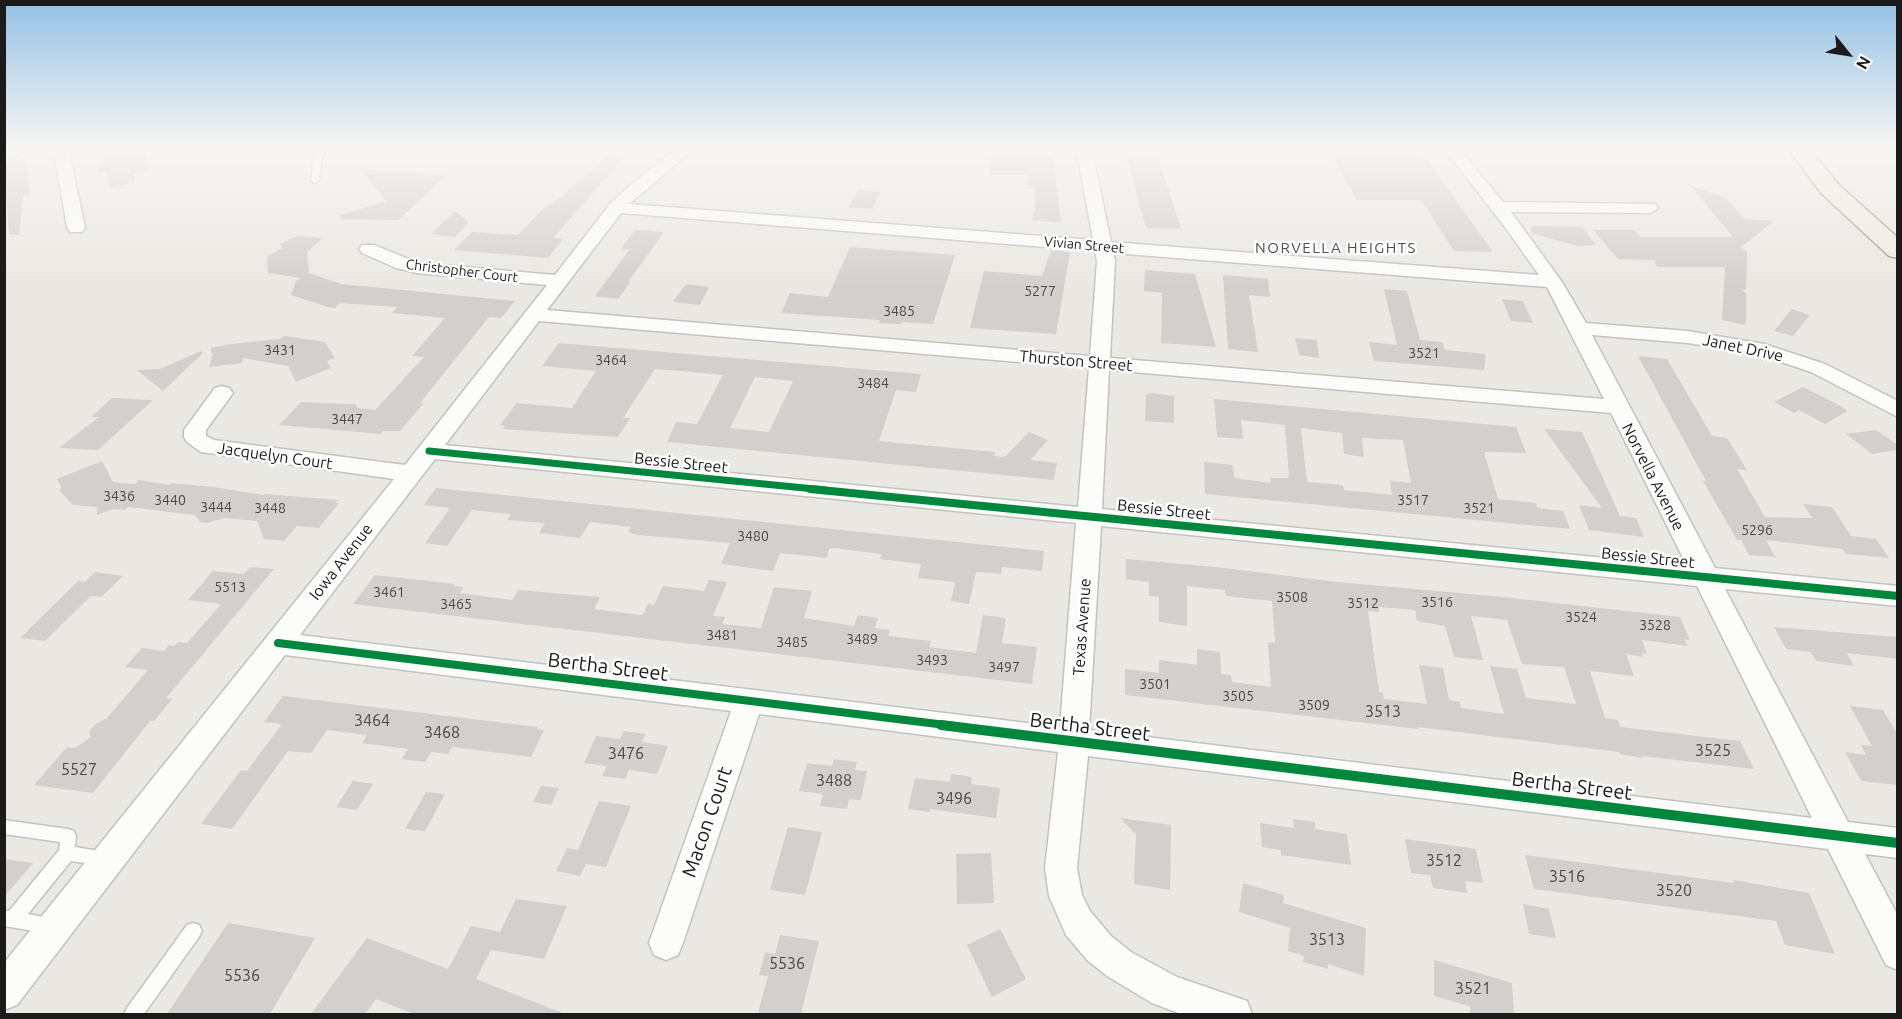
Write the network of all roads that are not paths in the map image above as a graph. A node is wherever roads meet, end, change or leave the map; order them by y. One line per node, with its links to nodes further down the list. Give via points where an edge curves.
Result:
1 (69, 194): 11 (street)
2 (630, 194): 8 (street, Iowa Avenue)
3 (1093, 194): 12 (street, Texas Avenue)
4 (1486, 194): 7 (street, Norvella Avenue)
5 (1835, 194): 14 (main road)
6 (1862, 194): 10 (main road)
7 (1497, 207): 9 (street); 16 (street, Norvella Avenue)
8 (616, 208): 12 (street, Vivian Street); 15 (street, Iowa Avenue)
9 (1650, 208)
10 (1898, 226)
11 (76, 228)
12 (1104, 247): 16 (street, Vivian Street); 19 (street, Texas Avenue)
13 (368, 249): 15 (street, Christopher Court, via 417,268)
14 (1898, 251)
15 (559, 281): 17 (street, Iowa Avenue)
16 (1553, 282): 18 (street, Norvella Avenue)
17 (534, 315): 19 (street, Thurston Street); 23 (street, Iowa Avenue)
18 (1577, 328): 21 (street, Norvella Avenue); 22 (street, Janet Drive, via 1688,337 1757,348 1818,368)
19 (1100, 363): 21 (street, Thurston Street); 25 (street, Texas Avenue)
20 (222, 393): 24 (street, Jacquelyn Court, via 195,430 195,437 208,447)
21 (1617, 408): 26 (street, Norvella Avenue)
22 (1898, 410)
23 (429, 451): 24 (street, Iowa Avenue); 25 (street, Bessie Street)
24 (411, 474): 28 (street, Iowa Avenue)
25 (1090, 517): 26 (street, Bessie Street); 30 (street, Texas Avenue)
26 (1704, 577): 27 (street, Bessie Street); 32 (street, Norvella Avenue)
27 (1898, 596)
28 (278, 643): 29 (street, Bertha Street); 35 (street, Iowa Avenue)
29 (749, 701): 30 (street, Bertha Street); 39 (street, Macon Court)
30 (1074, 742): 32 (street, Bertha Street); 43 (street, Texas Avenue, via 1061,868 1065,896 1078,923 1119,964 1165,990)
31 (4, 826): 34 (lane, via 68,836)
32 (1837, 836): 33 (street, Bertha Street); 40 (street, Norvella Avenue)
33 (1898, 843)
34 (67, 853): 35 (lane); 36 (lane)
35 (109, 858): 37 (street, Iowa Avenue)
36 (9, 919): 37 (lane)
37 (56, 926): 41 (street, Iowa Avenue)
38 (193, 931): 42 (lane)
39 (666, 943)
40 (1898, 953)
41 (4, 992)
42 (133, 1014)
43 (1234, 1014)

